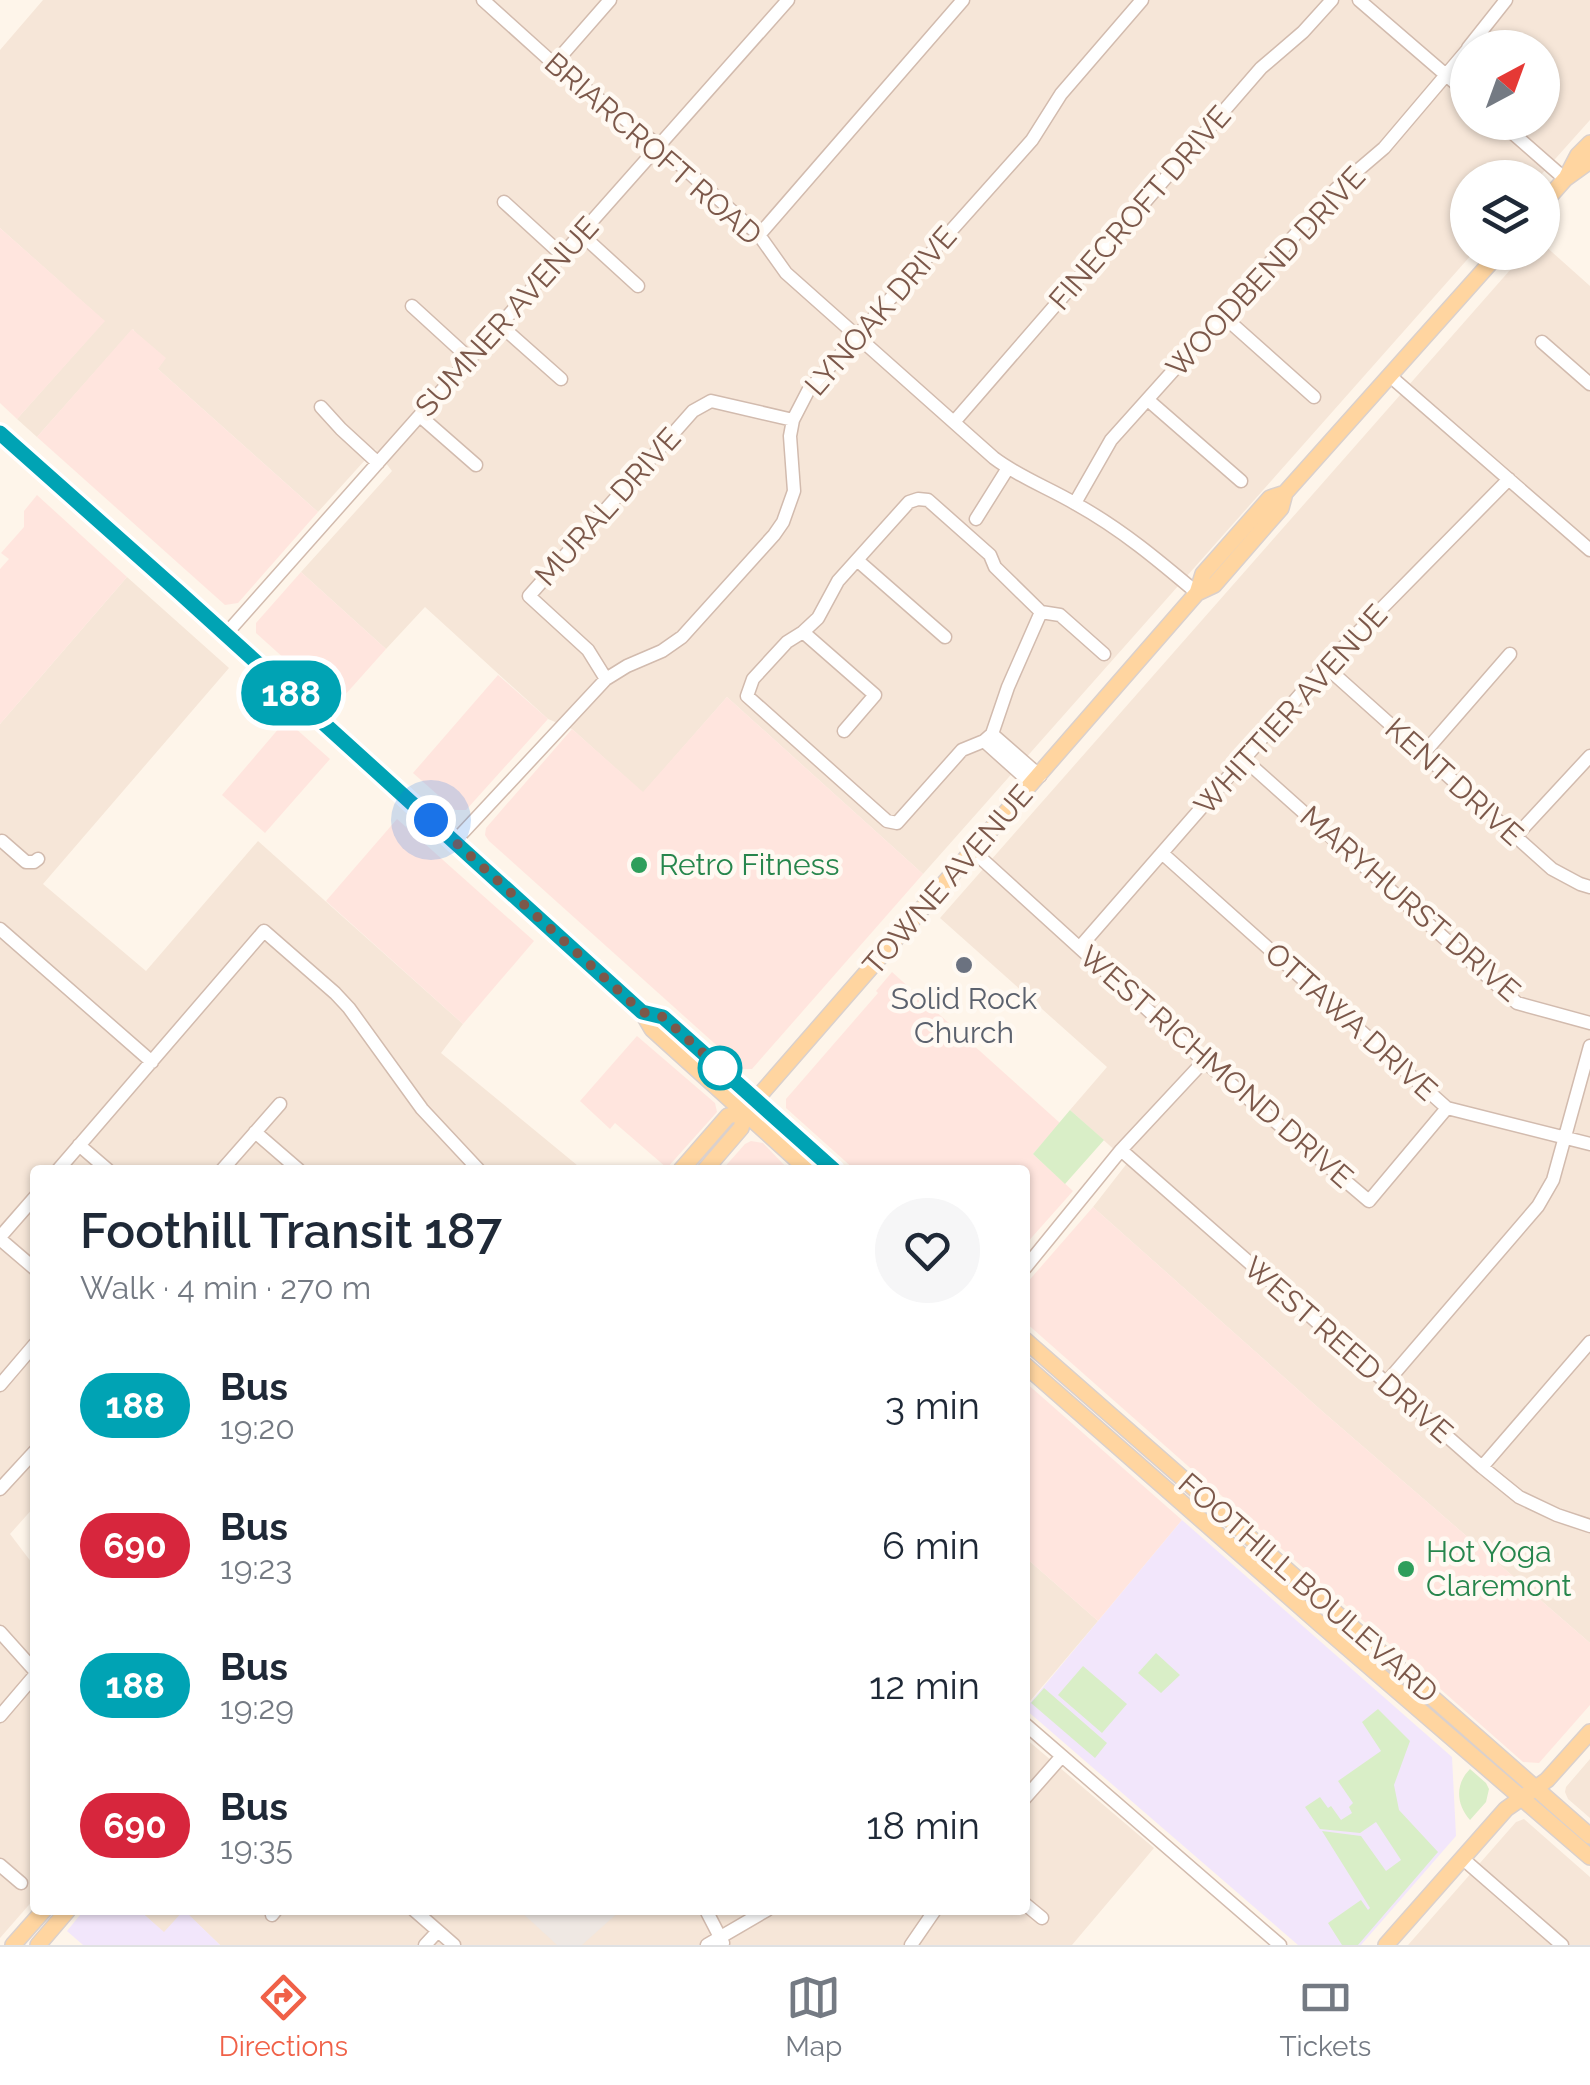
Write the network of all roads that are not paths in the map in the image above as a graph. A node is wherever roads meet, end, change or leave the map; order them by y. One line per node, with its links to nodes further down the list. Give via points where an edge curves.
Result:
1 (482, 0): 10 (street, BRIARCROFT ROAD)
2 (610, 0): 10 (street)
3 (788, 0): 16 (street, SUMNER AVENUE)
4 (963, 0): 22 (street)
5 (1142, 0): 29 (street, LYNOAK DRIVE, via 1061,94 1032,140)
6 (1332, 0): 40 (street, FINECROFT DRIVE, via 1261,68)
7 (1359, 0): 12 (street)
8 (1506, 0): 9 (street, WOODBEND DRIVE)
9 (1482, 30)
10 (554, 64): 16 (street, BRIARCROFT ROAD)
11 (1450, 71): 12 (street, WOODBEND DRIVE)
12 (1446, 76): 13 (street); 27 (street, WOODBEND DRIVE)
13 (1450, 79)
14 (1520, 140): 18 (street)
15 (1590, 143): 18 (main road)
16 (659, 146): 21 (street, SUMNER AVENUE); 22 (street, BRIARCROFT ROAD)
17 (1590, 161): 18 (main road)
18 (1566, 180): 19 (main road)
19 (1560, 186)
20 (504, 202): 23 (street)
21 (581, 234): 23 (street, SUMNER AVENUE); 25 (street)
22 (760, 234): 29 (street, BRIARCROFT ROAD, via 786,273)
23 (562, 255): 28 (street, SUMNER AVENUE)
24 (1484, 270): 32 (main road, TOWNE AVENUE)
25 (638, 286)
26 (412, 306): 31 (street)
27 (1222, 315): 35 (street); 36 (street, WOODBEND DRIVE)
28 (500, 324): 31 (street, SUMNER AVENUE); 33 (street)
29 (857, 336): 39 (street, LYNOAK DRIVE, via 808,391); 40 (street, BRIARCROFT ROAD)
30 (1542, 342): 34 (street)
31 (470, 359): 38 (street, SUMNER AVENUE)
32 (1390, 376): 45 (street); 51 (main road, TOWNE AVENUE, via 1284,493 1281,508 1214,584)
33 (561, 379)
34 (1590, 384)
35 (1314, 396)
36 (1148, 400): 46 (street); 47 (street, WOODBEND DRIVE, via 1112,440)
37 (321, 407): 42 (street)
38 (420, 416): 42 (street, SUMNER AVENUE); 43 (street)
39 (794, 420): 59 (street, LYNOAK DRIVE, via 794,491 774,535 674,644); 59 (street, MURAL DRIVE, via 711,401 693,411 528,596 588,650)
40 (954, 422): 44 (street, BRIARCROFT ROAD)
41 (0, 432): 54 (main road)
42 (378, 463): 54 (street, SUMNER AVENUE)
43 (476, 465)
44 (1008, 468): 47 (street, BRIARCROFT ROAD); 48 (street)
45 (1509, 479): 49 (street); 58 (street, WHITTIER AVENUE)
46 (1241, 481)
47 (1075, 503): 51 (street, BRIARCROFT ROAD)
48 (976, 519)
49 (1590, 550)
50 (858, 560): 52 (street, via 909,502 928,500); 53 (street); 55 (street)
51 (1197, 593): 65 (main road, TOWNE AVENUE)
52 (1042, 612): 56 (street, via 1060,615); 61 (street)
53 (803, 632): 60 (street, via 875,695); 61 (street, via 753,679 747,696 887,821 896,823 962,750)
54 (226, 634): 68 (main road)
55 (945, 637)
56 (1104, 654)
57 (1510, 654): 62 (street)
58 (1325, 666): 62 (street, KENT DRIVE); 64 (street, WHITTIER AVENUE)
59 (606, 679): 68 (street, LYNOAK DRIVE)
60 (844, 732)
61 (988, 738): 65 (street)
62 (1423, 754): 66 (street, KENT DRIVE)
63 (1590, 756): 66 (street)
64 (1244, 760): 70 (street, WHITTIER AVENUE); 75 (street, MARYHURST DRIVE, via 1517,1003)
65 (1036, 779): 69 (main road, TOWNE AVENUE)
66 (1515, 837): 72 (street, KENT DRIVE, via 1552,869)
67 (2, 841): 71 (street, via 26,862)
68 (455, 841): 80 (main road, via 642,1012 663,1017)
69 (973, 852): 74 (street, WEST RICHMOND DRIVE); 80 (main road, TOWNE AVENUE)
70 (1162, 854): 74 (street, WHITTIER AVENUE); 81 (street, OTTAWA DRIVE)
71 (38, 859)
72 (1590, 887)
73 (0, 928): 78 (street)
74 (1080, 947): 77 (street, WEST RICHMOND DRIVE)
75 (1590, 1023)
76 (1590, 1046): 83 (street)
77 (1204, 1060): 81 (street, WEST RICHMOND DRIVE, via 1369,1201); 86 (street)
78 (152, 1062): 85 (street); 91 (street, via 264,931 335,992 429,1118)
79 (280, 1104): 82 (street)
80 (750, 1106): 92 (main road, via 728,1116); 93 (main road, TOWNE AVENUE, via 741,1128); 94 (main road); 95 (main road)
81 (1447, 1108): 83 (street, OTTAWA DRIVE)
82 (255, 1132): 89 (street); 90 (street)
83 (1566, 1138): 84 (street, OTTAWA DRIVE); 104 (street, via 1538,1206)
84 (1590, 1144)
85 (79, 1145): 87 (street); 88 (street)
86 (1121, 1150): 98 (street); 104 (street, WEST REED DRIVE)
87 (62, 1165)
88 (102, 1165)
89 (226, 1165)
90 (293, 1165)
91 (474, 1165)
92 (685, 1165)
93 (709, 1165)
94 (803, 1165)
95 (827, 1165)
96 (30, 1202): 97 (street)
97 (0, 1238): 99 (street)
98 (1030, 1262)
99 (30, 1265)
100 (1590, 1342): 107 (street)
101 (1030, 1345): 118 (main road, FOOTHILL BOULEVARD)
102 (30, 1350): 105 (street)
103 (1030, 1369): 118 (main road, FOOTHILL BOULEVARD, via 1320,1624)
104 (1386, 1383): 107 (street, WEST REED DRIVE)
105 (0, 1384)
106 (30, 1456): 108 (street)
107 (1482, 1467): 109 (street, WEST REED DRIVE, via 1519,1497)
108 (0, 1489)
109 (1590, 1526)
110 (0, 1632): 111 (street)
111 (30, 1667)
112 (30, 1679): 113 (street)
113 (0, 1716)
114 (1030, 1728): 116 (street)
115 (1590, 1732): 118 (main road)
116 (1062, 1756): 117 (street); 140 (street)
117 (1030, 1792)
118 (1529, 1794): 119 (main road, FOOTHILL BOULEVARD); 120 (main road, FOOTHILL BOULEVARD); 121 (main road, via 1506,1809)
119 (1590, 1836)
120 (1590, 1857)
121 (1462, 1858): 141 (main road); 142 (street)
122 (0, 1865): 123 (street)
123 (21, 1883)
124 (1030, 1908): 131 (street)
125 (40, 1915): 134 (main road)
126 (64, 1915): 135 (main road)
127 (420, 1915): 132 (street)
128 (709, 1915): 133 (street)
129 (759, 1915): 133 (street)
130 (932, 1915): 139 (street)
131 (1042, 1918)
132 (438, 1931): 136 (street); 137 (street)
133 (722, 1941): 138 (street)
134 (13, 1945)
135 (38, 1945)
136 (425, 1945)
137 (454, 1945)
138 (707, 1945)
139 (911, 1945)
140 (1280, 1945)
141 (1386, 1945)
142 (1562, 1945)

